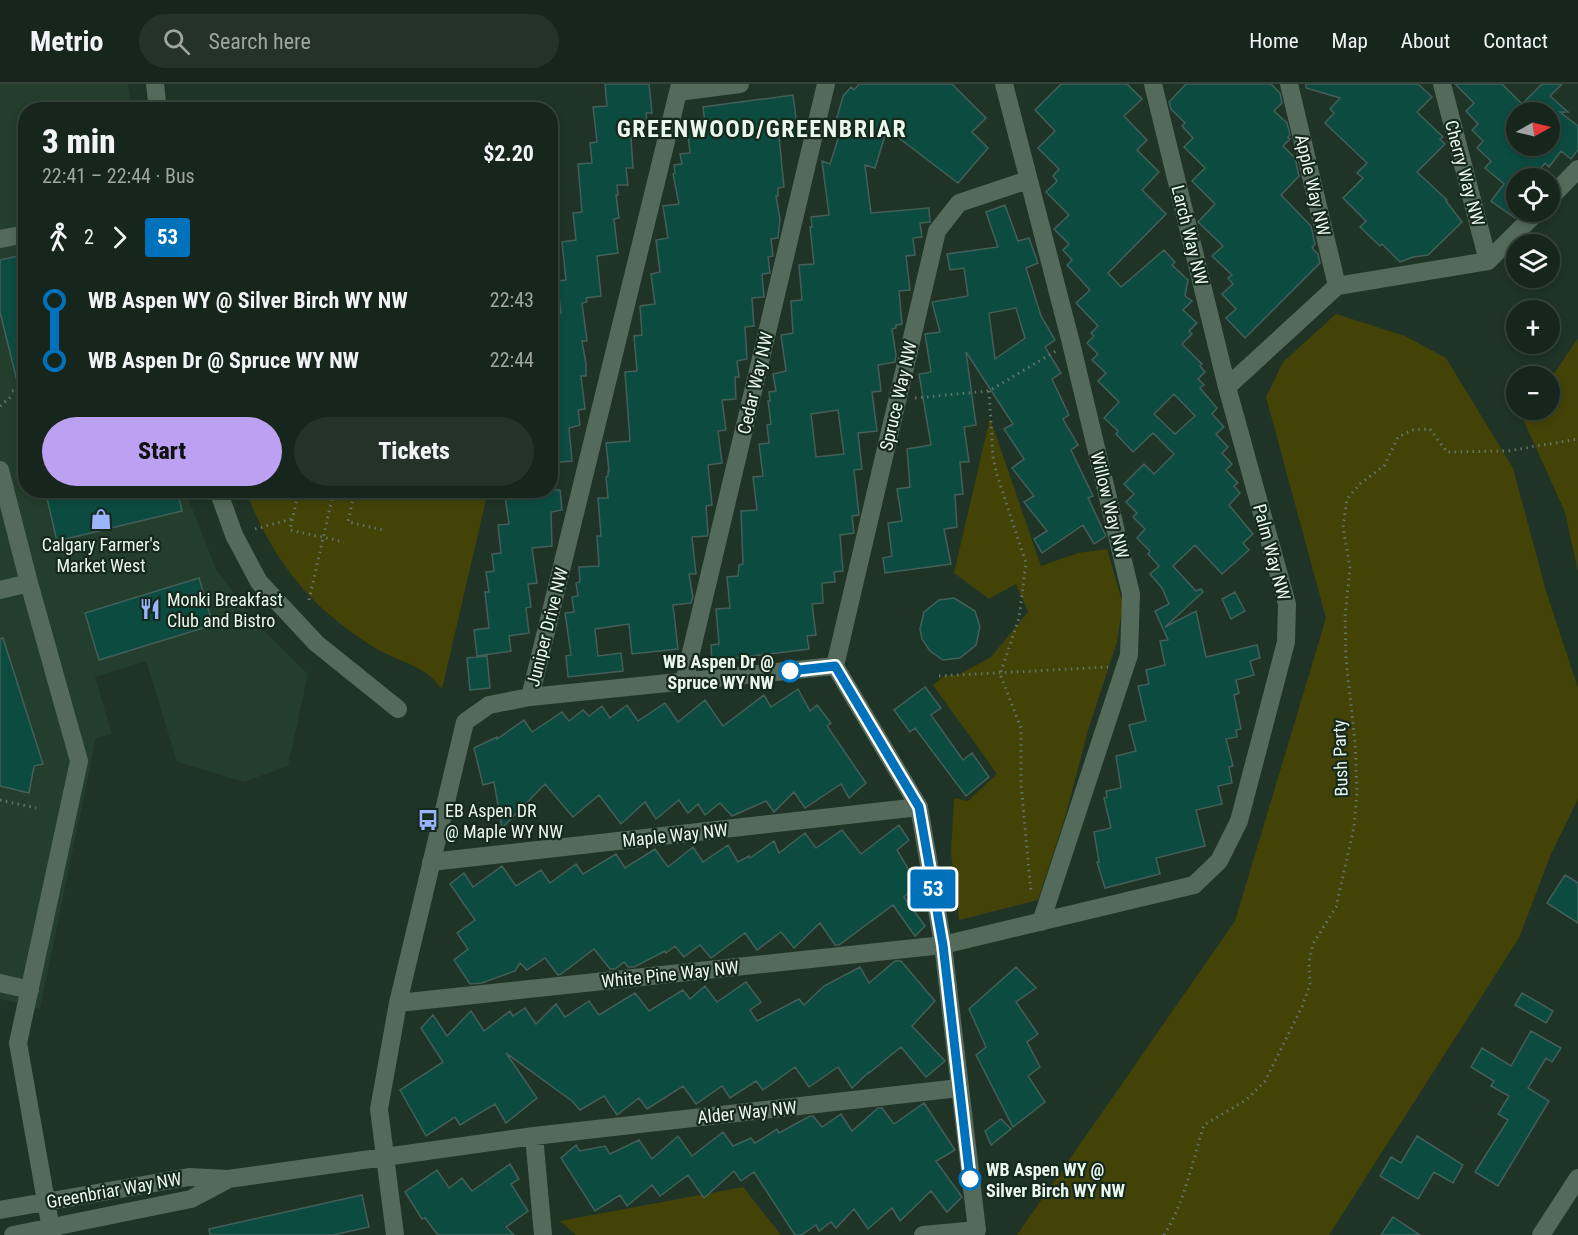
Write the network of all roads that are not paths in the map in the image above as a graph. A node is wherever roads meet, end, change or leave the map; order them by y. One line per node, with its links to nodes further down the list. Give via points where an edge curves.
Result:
1 (155, 84): 9 (street)
2 (740, 84): 8 (street)
3 (826, 84): 24 (street, Cedar Way NW)
4 (1004, 84): 11 (street, Willow Way NW)
5 (1153, 84): 18 (street, Larch Way NW)
6 (1289, 84): 17 (street, Apple Way NW)
7 (1442, 84): 16 (street, Cherry Way NW)
8 (679, 88): 25 (street, Juniper Drive NW)
9 (157, 102)
10 (1578, 169): 12 (street)
11 (1028, 180): 23 (street, Spruce Way NW, via 959,203 937,231); 29 (street, Willow Way NW, via 1131,594 1129,655)
12 (1560, 188)
13 (1527, 222): 16 (street)
14 (18, 236): 15 (street)
15 (0, 239)
16 (1488, 261): 17 (street)
17 (1337, 286): 18 (street)
18 (1227, 387): 29 (street, Palm Way NW, via 1287,604 1286,642 1239,821 1219,861 1194,885)
19 (0, 470): 21 (street)
20 (221, 498): 26 (street, via 234,535 259,582 316,643)
21 (29, 583): 22 (street); 32 (street, via 79,761)
22 (0, 590)
23 (835, 666): 24 (street); 27 (street)
24 (684, 682): 25 (street)
25 (530, 697): 28 (street, Juniper Drive NW, via 489,705 465,722)
26 (398, 709)
27 (919, 807): 28 (street, Maple Way NW); 30 (street)
28 (431, 862): 33 (street, Juniper Drive NW)
29 (1041, 922): 30 (street, Palm Way NW)
30 (943, 945): 33 (street, White Pine Way NW); 34 (street)
31 (0, 983): 32 (street)
32 (30, 990): 39 (street, via 18,1043)
33 (398, 1003): 36 (street, Juniper Drive NW, via 380,1109)
34 (959, 1088): 35 (street, Alder Way NW); 42 (street)
35 (534, 1136): 36 (street, Alder Way NW); 46 (street)
36 (386, 1157): 38 (street, Greenbriar Way NW); 45 (street, Juniper Drive NW)
37 (1578, 1178): 43 (street)
38 (228, 1179): 39 (street, Greenbriar Way NW, via 189,1177); 41 (street, Greenbriar Way NW, via 191,1199)
39 (46, 1202): 40 (street, Greenbriar Way NW); 41 (street)
40 (0, 1210)
41 (52, 1231): 44 (street, Greenbriar Way NW)
42 (976, 1232): 47 (street)
43 (1546, 1234)
44 (13, 1235)
45 (395, 1235)
46 (543, 1235)
47 (923, 1235)

